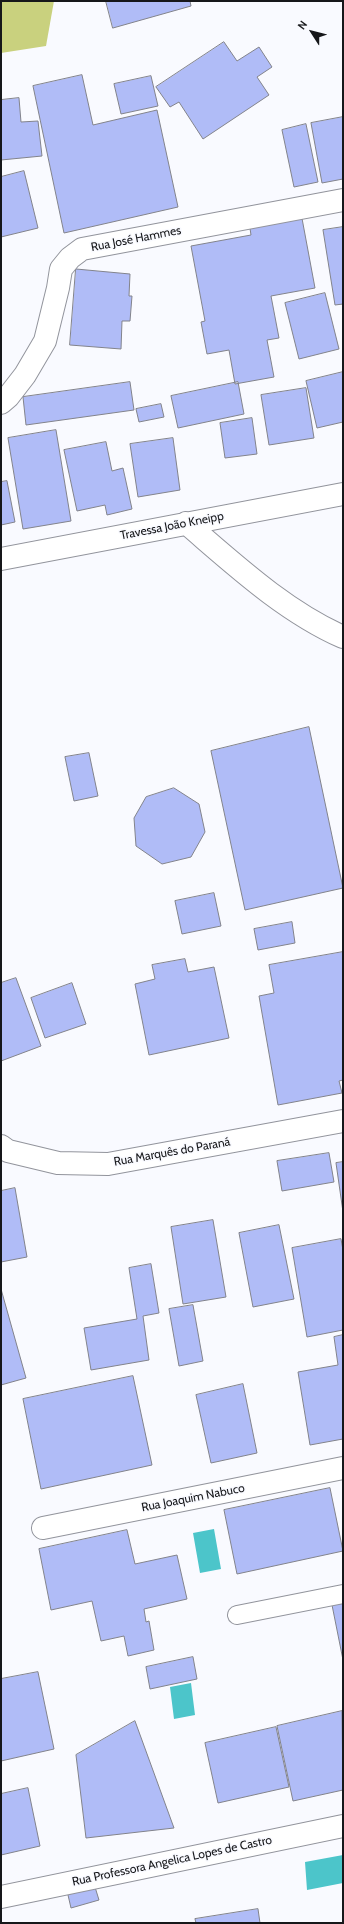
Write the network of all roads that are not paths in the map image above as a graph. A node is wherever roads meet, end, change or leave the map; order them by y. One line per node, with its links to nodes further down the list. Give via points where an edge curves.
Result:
1 (343, 200): 2 (street, Rua José Hammes, via 82,250 70,258 61,269 45,341 25,375)
2 (1, 403)
3 (343, 494): 4 (street, Travessa João Kneipp)
4 (186, 523): 5 (street, Travessa João Kneipp); 6 (street, via 268,590 317,625)
5 (1, 559)
6 (343, 637)
7 (343, 1121): 8 (street, Rua Marquês do Paraná, via 108,1164 58,1163 8,1151)
8 (1, 1146)
9 (343, 1468): 10 (street, Rua Joaquim Nabuco)
10 (43, 1528)
11 (343, 1594): 12 (lane)
12 (237, 1615)
13 (343, 1826): 14 (street, Rua Professora Angelica Lopes de Castro)
14 (1, 1896)

